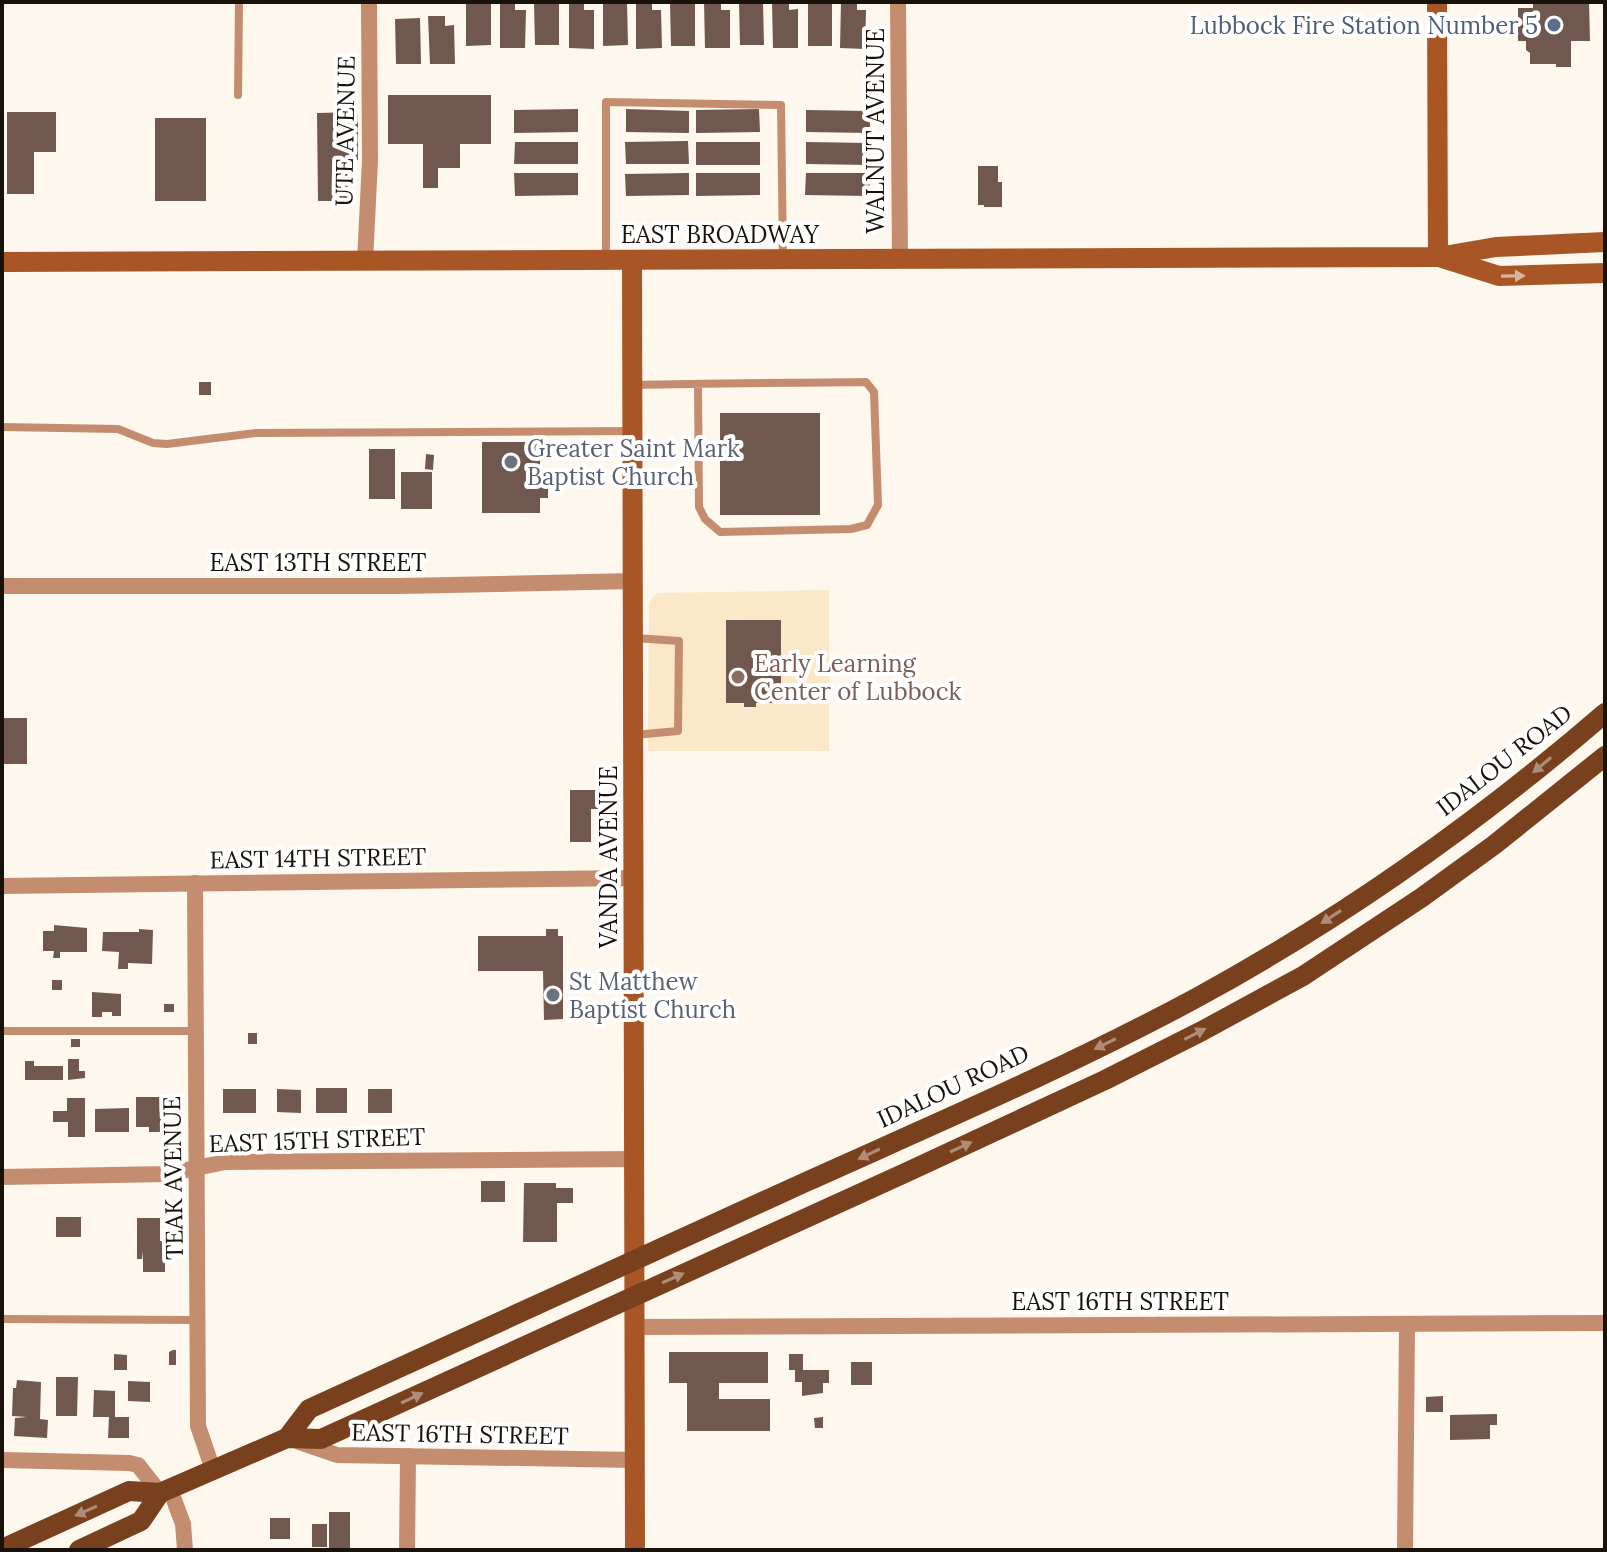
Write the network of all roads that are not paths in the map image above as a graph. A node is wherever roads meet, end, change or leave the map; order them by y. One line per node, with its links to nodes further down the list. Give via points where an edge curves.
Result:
1 (239, 2): 5 (lane)
2 (369, 2): 13 (street, UTE AVENUE)
3 (898, 2): 9 (street, WALNUT AVENUE)
4 (1437, 2): 7 (main road)
5 (238, 95)
6 (1605, 242): 7 (main road, EAST BROADWAY, via 1496,247)
7 (1438, 257): 9 (main road, EAST BROADWAY); 14 (main road, EAST BROADWAY, one-way to 14, via 1499,276)
8 (783, 259): 9 (main road, EAST BROADWAY); 10 (lane, via 781,105 606,102); 11 (main road, EAST BROADWAY)
9 (900, 260)
10 (606, 261): 11 (main road, EAST BROADWAY); 13 (main road, EAST BROADWAY)
11 (632, 261): 16 (main road, VANDA AVENUE)
12 (2, 262): 13 (main road, EAST BROADWAY)
13 (365, 262)
14 (1605, 273)
15 (698, 384): 15 (lane, via 871,385 878,505 867,525 714,529 699,507); 16 (lane)
16 (633, 385): 18 (main road, VANDA AVENUE)
17 (2, 427): 18 (lane, via 118,429 167,444 256,433)
18 (633, 431): 19 (main road, VANDA AVENUE)
19 (634, 581): 20 (street, EAST 13TH STREET); 21 (main road, VANDA AVENUE)
20 (2, 586)
21 (634, 638): 23 (main road, VANDA AVENUE); 23 (lane, via 679,641 678,731)
22 (1605, 713): 33 (main road, IDALOU ROAD, one-way to 33, via 1372,891 1200,996 1058,1067)
23 (634, 735): 25 (main road, VANDA AVENUE)
24 (1605, 756): 34 (main road, IDALOU ROAD, one-way to 24, via 1105,1080 1303,976 1494,845)
25 (634, 878): 26 (street, EAST 14TH STREET); 30 (main road, VANDA AVENUE)
26 (195, 883): 27 (street, EAST 14TH STREET); 29 (street, TEAK AVENUE)
27 (2, 886)
28 (2, 1031): 29 (lane)
29 (195, 1031): 31 (street, TEAK AVENUE)
30 (634, 1159): 31 (street, EAST 15TH STREET, via 225,1162); 33 (main road, VANDA AVENUE)
31 (196, 1168): 32 (street, EAST 15TH STREET, via 167,1174); 36 (street, TEAK AVENUE)
32 (2, 1177)
33 (636, 1260): 34 (main road, VANDA AVENUE); 40 (main road, IDALOU ROAD, via 309,1409)
34 (635, 1295): 39 (main road, VANDA AVENUE); 40 (main road, IDALOU ROAD, one-way to 34, via 321,1439)
35 (2, 1319): 36 (lane)
36 (199, 1320): 44 (street, TEAK AVENUE, via 198,1426)
37 (1605, 1323): 38 (street, EAST 16TH STREET)
38 (1407, 1324): 39 (street, EAST 16TH STREET); 51 (street)
39 (635, 1327): 43 (main road, VANDA AVENUE)
40 (287, 1438): 41 (street, EAST 16TH STREET, via 337,1455); 44 (main road, IDALOU ROAD)
41 (408, 1456): 43 (street, EAST 16TH STREET); 49 (street)
42 (2, 1460): 45 (street, via 129,1463)
43 (635, 1460): 50 (main road, VANDA AVENUE)
44 (213, 1470): 45 (main road, IDALOU ROAD)
45 (165, 1491): 46 (main road, IDALOU ROAD, one-way to 46, via 129,1491); 47 (main road, IDALOU ROAD, via 141,1521); 48 (street, via 183,1524)
46 (2, 1549)
47 (79, 1550)
48 (185, 1550)
49 (407, 1550)
50 (635, 1550)
51 (1405, 1550)

